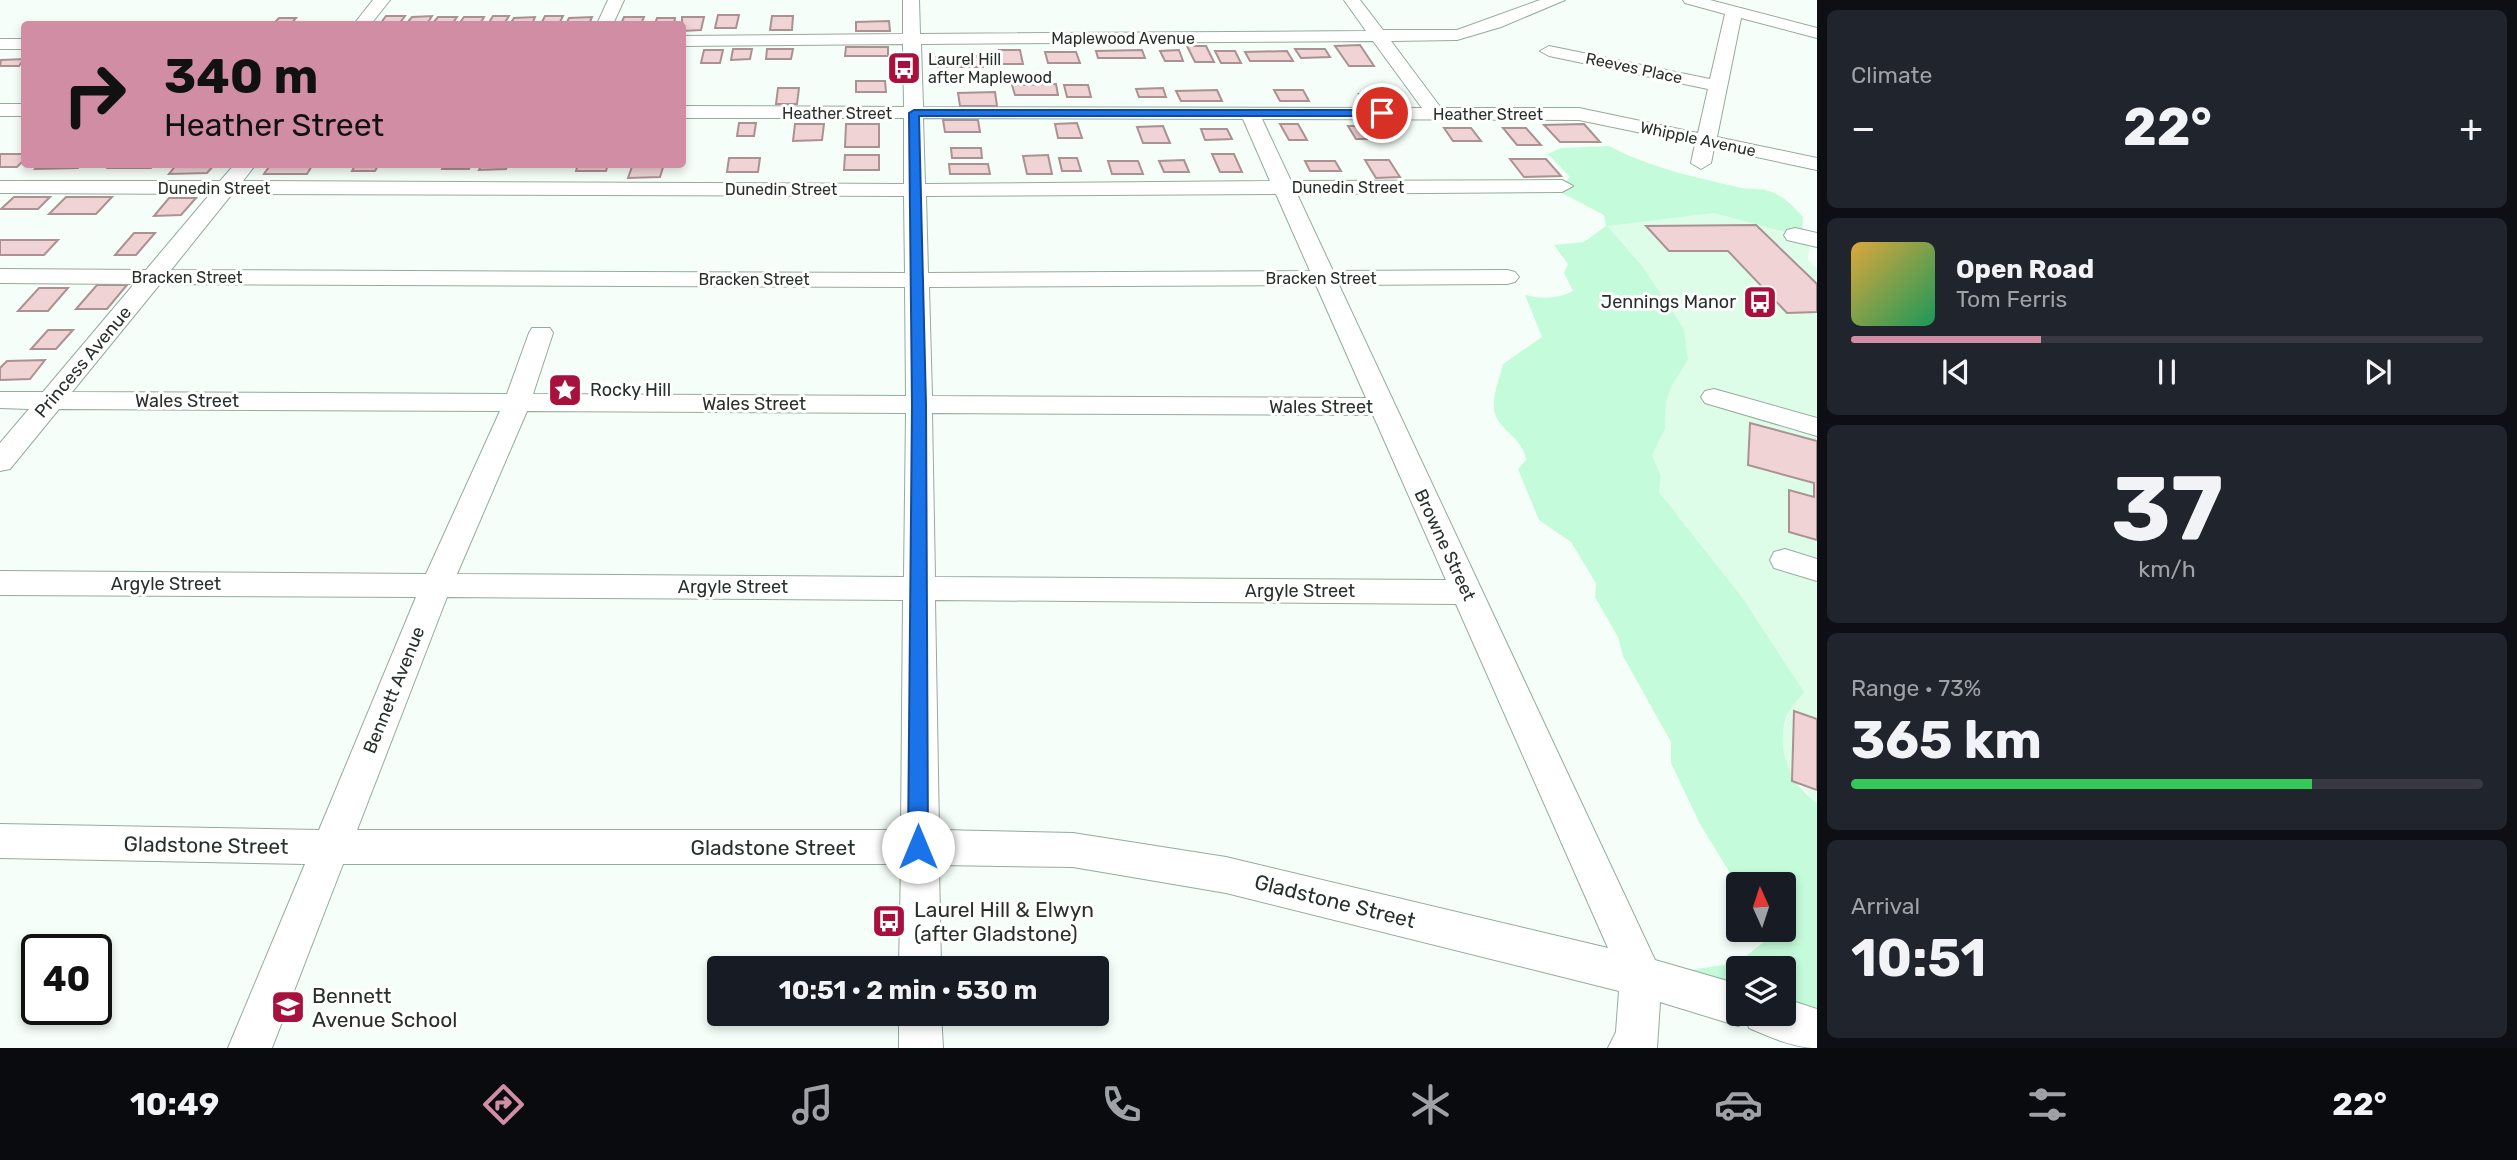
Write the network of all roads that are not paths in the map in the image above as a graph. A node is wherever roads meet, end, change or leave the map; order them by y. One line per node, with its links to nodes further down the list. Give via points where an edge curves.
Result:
1 (382, 0): 8 (street)
2 (616, 0): 9 (street)
3 (911, 0): 12 (street)
4 (1352, 0): 11 (street)
5 (1557, 0): 11 (street, Maplewood Avenue, via 1457,35)
6 (1692, 1): 7 (street)
7 (1734, 12): 10 (street); 17 (street)
8 (364, 21)
9 (607, 21)
10 (1817, 33)
11 (1381, 37): 12 (street, Maplewood Avenue); 22 (street)
12 (912, 40): 13 (street, Maplewood Avenue); 21 (street)
13 (686, 41)
14 (0, 44): 15 (street)
15 (21, 44)
16 (1549, 51): 17 (street, Reeves Place)
17 (1719, 86): 25 (street)
18 (0, 110): 19 (street)
19 (21, 110)
20 (686, 112): 21 (street, Heather Street)
21 (914, 113): 23 (street, Heather Street); 33 (street)
22 (1435, 113): 23 (street, Heather Street); 24 (street, Heather Street)
23 (1250, 114): 32 (street, Browne Street)
24 (1579, 114): 25 (street, Whipple Avenue)
25 (1709, 141): 26 (street); 27 (street, Whipple Avenue)
26 (1702, 163)
27 (1817, 164)
28 (243, 168): 31 (street, Princess Avenue)
29 (1562, 186): 32 (street, Dunedin Street)
30 (0, 187): 31 (street, Dunedin Street)
31 (227, 188): 33 (street, Dunedin Street); 37 (street, Princess Avenue)
32 (1284, 188): 33 (street, Dunedin Street); 39 (street, Browne Street)
33 (916, 190): 40 (street)
34 (1795, 235): 35 (street)
35 (1817, 240)
36 (0, 276): 37 (street, Bracken Street)
37 (154, 277): 40 (street, Bracken Street); 44 (street, Princess Avenue)
38 (1507, 277): 39 (street, Bracken Street)
39 (1326, 278): 40 (street, Bracken Street); 47 (street, Browne Street)
40 (917, 280): 46 (street)
41 (541, 333): 45 (street, Bennett Avenue)
42 (1714, 397): 48 (street)
43 (0, 400): 44 (street, Wales Street)
44 (51, 400): 45 (street, Wales Street); 49 (street, Princess Avenue)
45 (517, 403): 46 (street, Wales Street); 53 (street, Bennett Avenue)
46 (919, 405): 47 (street, Wales Street); 54 (street)
47 (1383, 407): 55 (street, Browne Street)
48 (1817, 426)
49 (0, 462)
50 (1785, 560): 51 (street)
51 (1817, 570)
52 (0, 583): 53 (street, Argyle Street)
53 (436, 586): 54 (street, Argyle Street); 57 (street, Bennett Avenue)
54 (918, 588): 55 (street, Argyle Street); 58 (street)
55 (1467, 592): 60 (street, Browne Street)
56 (0, 841): 57 (street, Gladstone Street)
57 (332, 847): 58 (street, Gladstone Street); 65 (street, Bennett Avenue)
58 (918, 847): 59 (street); 60 (street, Gladstone Street, via 1073,850 1226,875)
59 (920, 956)
60 (1642, 975): 61 (street, Gladstone Street); 67 (street, via 1636,1045)
61 (1726, 1001)
62 (1796, 1023): 64 (street)
63 (920, 1026): 66 (street)
64 (1817, 1030)
65 (250, 1048)
66 (921, 1048)
67 (1630, 1048)

